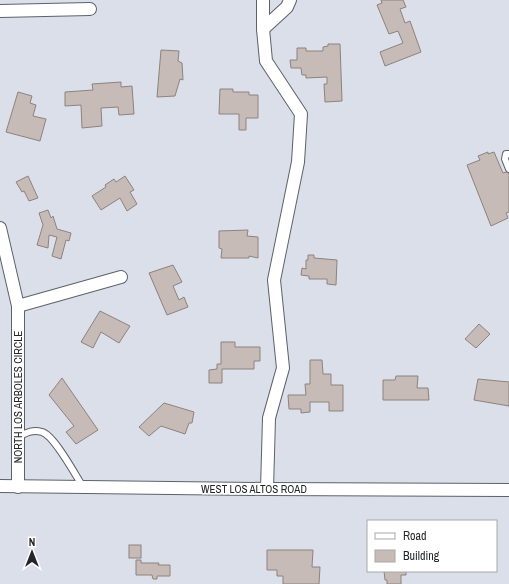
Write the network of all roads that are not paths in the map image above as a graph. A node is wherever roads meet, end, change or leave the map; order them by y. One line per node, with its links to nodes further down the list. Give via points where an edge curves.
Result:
1 (263, 0): 5 (street)
2 (290, 0): 5 (street, via 287,7)
3 (90, 9): 4 (street)
4 (0, 11)
5 (263, 29): 15 (street, via 266,61 301,114 298,162 274,280 283,368 269,418)
6 (509, 154): 7 (lane, via 506,154 505,159)
7 (509, 169)
8 (0, 228): 10 (street, NORTH LOS ARBOLES CIRCLE)
9 (121, 277): 10 (street)
10 (18, 306): 11 (street, NORTH LOS ARBOLES CIRCLE)
11 (18, 437): 13 (street, NORTH LOS ARBOLES CIRCLE); 14 (lane, via 31,431 43,432 52,439)
12 (0, 486): 13 (street, WEST LOS ALTOS ROAD)
13 (18, 487): 14 (street, WEST LOS ALTOS ROAD)
14 (83, 487): 15 (street, WEST LOS ALTOS ROAD)
15 (267, 490): 16 (street, WEST LOS ALTOS ROAD)
16 (509, 490)

